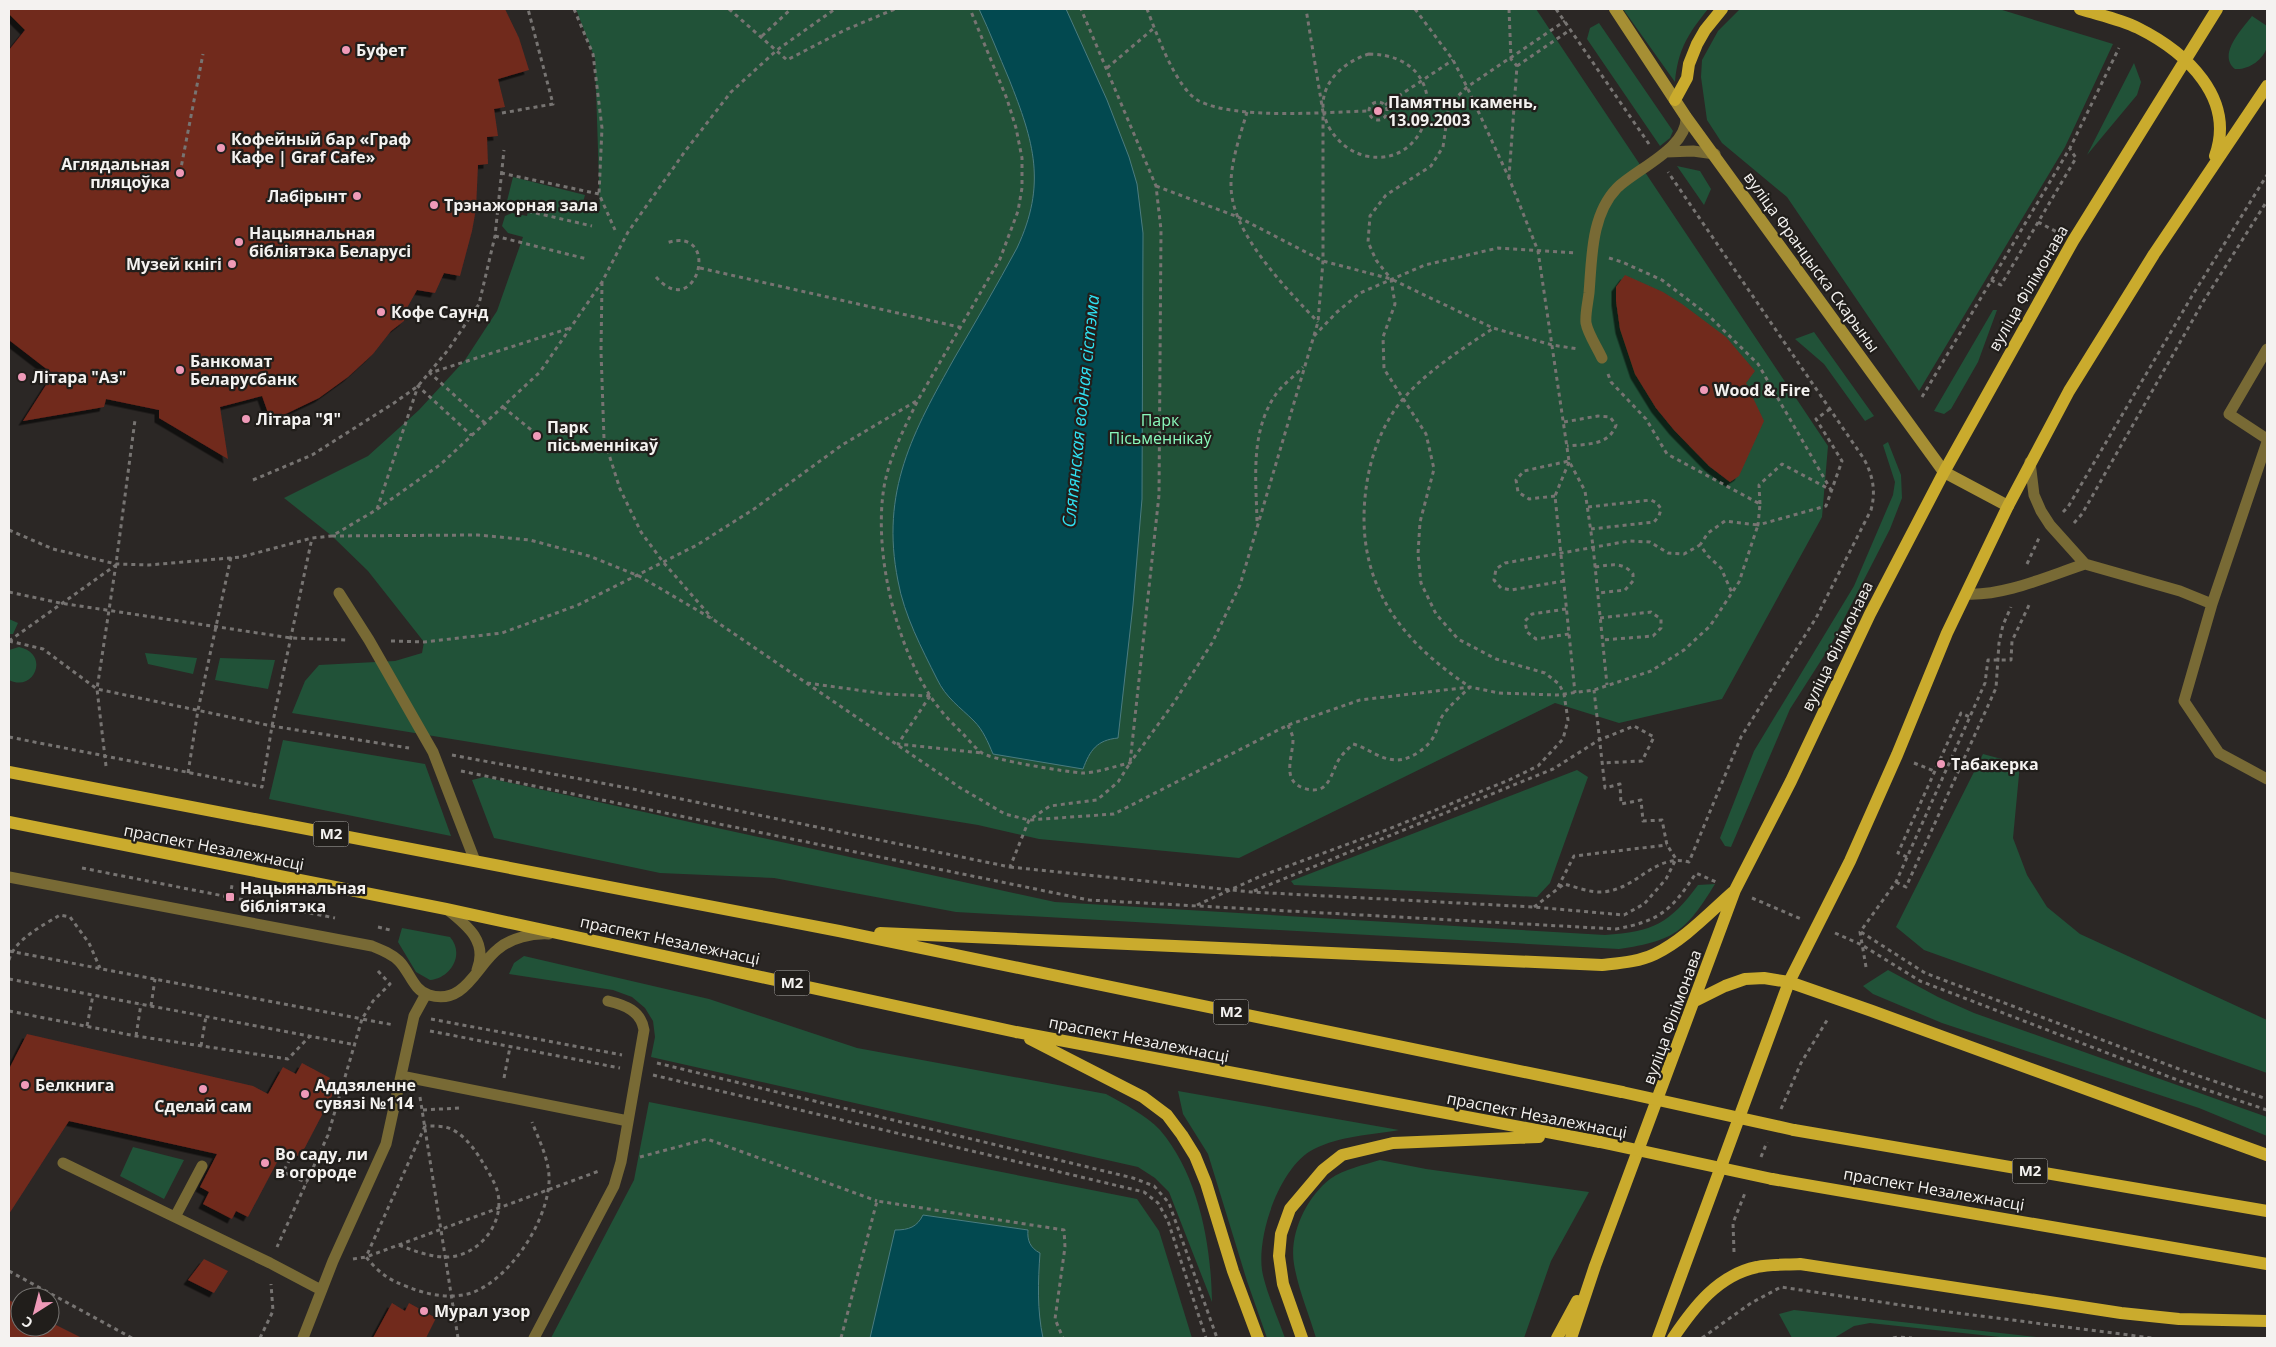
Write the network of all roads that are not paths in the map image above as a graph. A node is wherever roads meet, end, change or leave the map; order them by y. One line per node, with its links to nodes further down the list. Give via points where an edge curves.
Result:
1 (1615, 9): 7 (main road, вуліца Францыска Скарыны)
2 (1722, 9): 7 (main road, via 1697,44 1687,78)
3 (2080, 9): 5 (main road, via 2138,28)
4 (2217, 9): 5 (main road, вуліца Філімонава)
5 (2185, 59): 11 (main road, via 2205,80 2218,111 2220,134); 16 (main road, вуліца Філімонава, via 2073,241)
6 (2267, 86): 11 (main road)
7 (1675, 100): 8 (main road, вуліца Францыска Скарыны)
8 (1686, 117): 9 (main road, вуліца Францыска Скарыны); 10 (lane, via 1680,136)
9 (1715, 154): 10 (lane, via 1693,151); 16 (main road, вуліца Францыска Скарыны)
10 (1662, 155): 13 (lane, via 1617,188 1599,220 1592,254 1586,324)
11 (2209, 170): 15 (main road, via 2068,391)
12 (2267, 349): 14 (lane, via 2229,414)
13 (1602, 358)
14 (2267, 441): 21 (lane)
15 (2030, 462): 17 (main road); 18 (lane, via 2034,495 2041,511)
16 (1944, 472): 17 (main road, вуліца Францыска Скарыны); 27 (main road, вуліца Філімонава, via 1870,614)
17 (2008, 506): 20 (main road)
18 (2085, 564): 20 (lane, via 1980,595); 21 (lane, via 2180,591)
19 (339, 593): 25 (lane, via 370,640 433,752)
20 (1966, 594): 31 (main road, via 1882,791)
21 (2212, 604): 23 (lane, via 2184,701 2219,753)
22 (9, 772): 25 (main road, М2)
23 (2267, 780)
24 (9, 822): 28 (main road, праспект Незалежнасці / М2)
25 (475, 861): 29 (main road, М2)
26 (9, 877): 33 (lane, via 372,946 397,959)
27 (1735, 890): 29 (main road, via 1680,938 1655,954 1602,966); 35 (main road, вуліца Філімонава)
28 (446, 908): 30 (main road, праспект Незалежнасці / М2); 32 (lane, via 466,924 478,941 480,964)
29 (839, 931): 43 (main road, М2, bridge, via 1794,1130)
30 (568, 934): 32 (lane, via 542,934 508,942 490,957); 36 (main road, праспект Незалежнасці / М2)
31 (1789, 982): 35 (main road, via 1745,979); 40 (main road); 55 (main road)
32 (468, 985): 33 (lane, via 445,996)
33 (426, 994): 37 (lane, via 418,1005 411,1027)
34 (608, 1000): 38 (lane, via 626,1006 640,1019 644,1036)
35 (1696, 1001): 46 (main road, вуліца Філімонава)
36 (1016, 1032): 39 (main road, праспект Незалежнасці / М2); 51 (main road, via 1143,1097 1166,1115 1182,1135 1206,1183)
37 (401, 1076): 38 (lane); 47 (lane, via 386,1144)
38 (628, 1121): 50 (lane, via 614,1186)
39 (1562, 1136): 45 (main road, праспект Незалежнасці / М2, bridge, via 1772,1178); 52 (main road, via 1393,1143 1342,1155 1323,1170 1290,1209 1281,1234 1279,1256 1284,1284)
40 (2267, 1155)
41 (63, 1163): 44 (lane)
42 (202, 1166): 44 (lane)
43 (2267, 1212)
44 (175, 1217): 47 (lane)
45 (2267, 1264)
46 (1595, 1266): 53 (main road); 54 (main road, вуліца Філімонава)
47 (321, 1290): 49 (lane)
48 (2267, 1321): 56 (main road, via 2179,1319 2121,1312 1800,1264 1758,1266 1727,1279 1696,1307)
49 (303, 1338)
50 (534, 1338)
51 (1258, 1338)
52 (1302, 1338)
53 (1557, 1338)
54 (1571, 1338)
55 (1658, 1338)
56 (1673, 1338)

